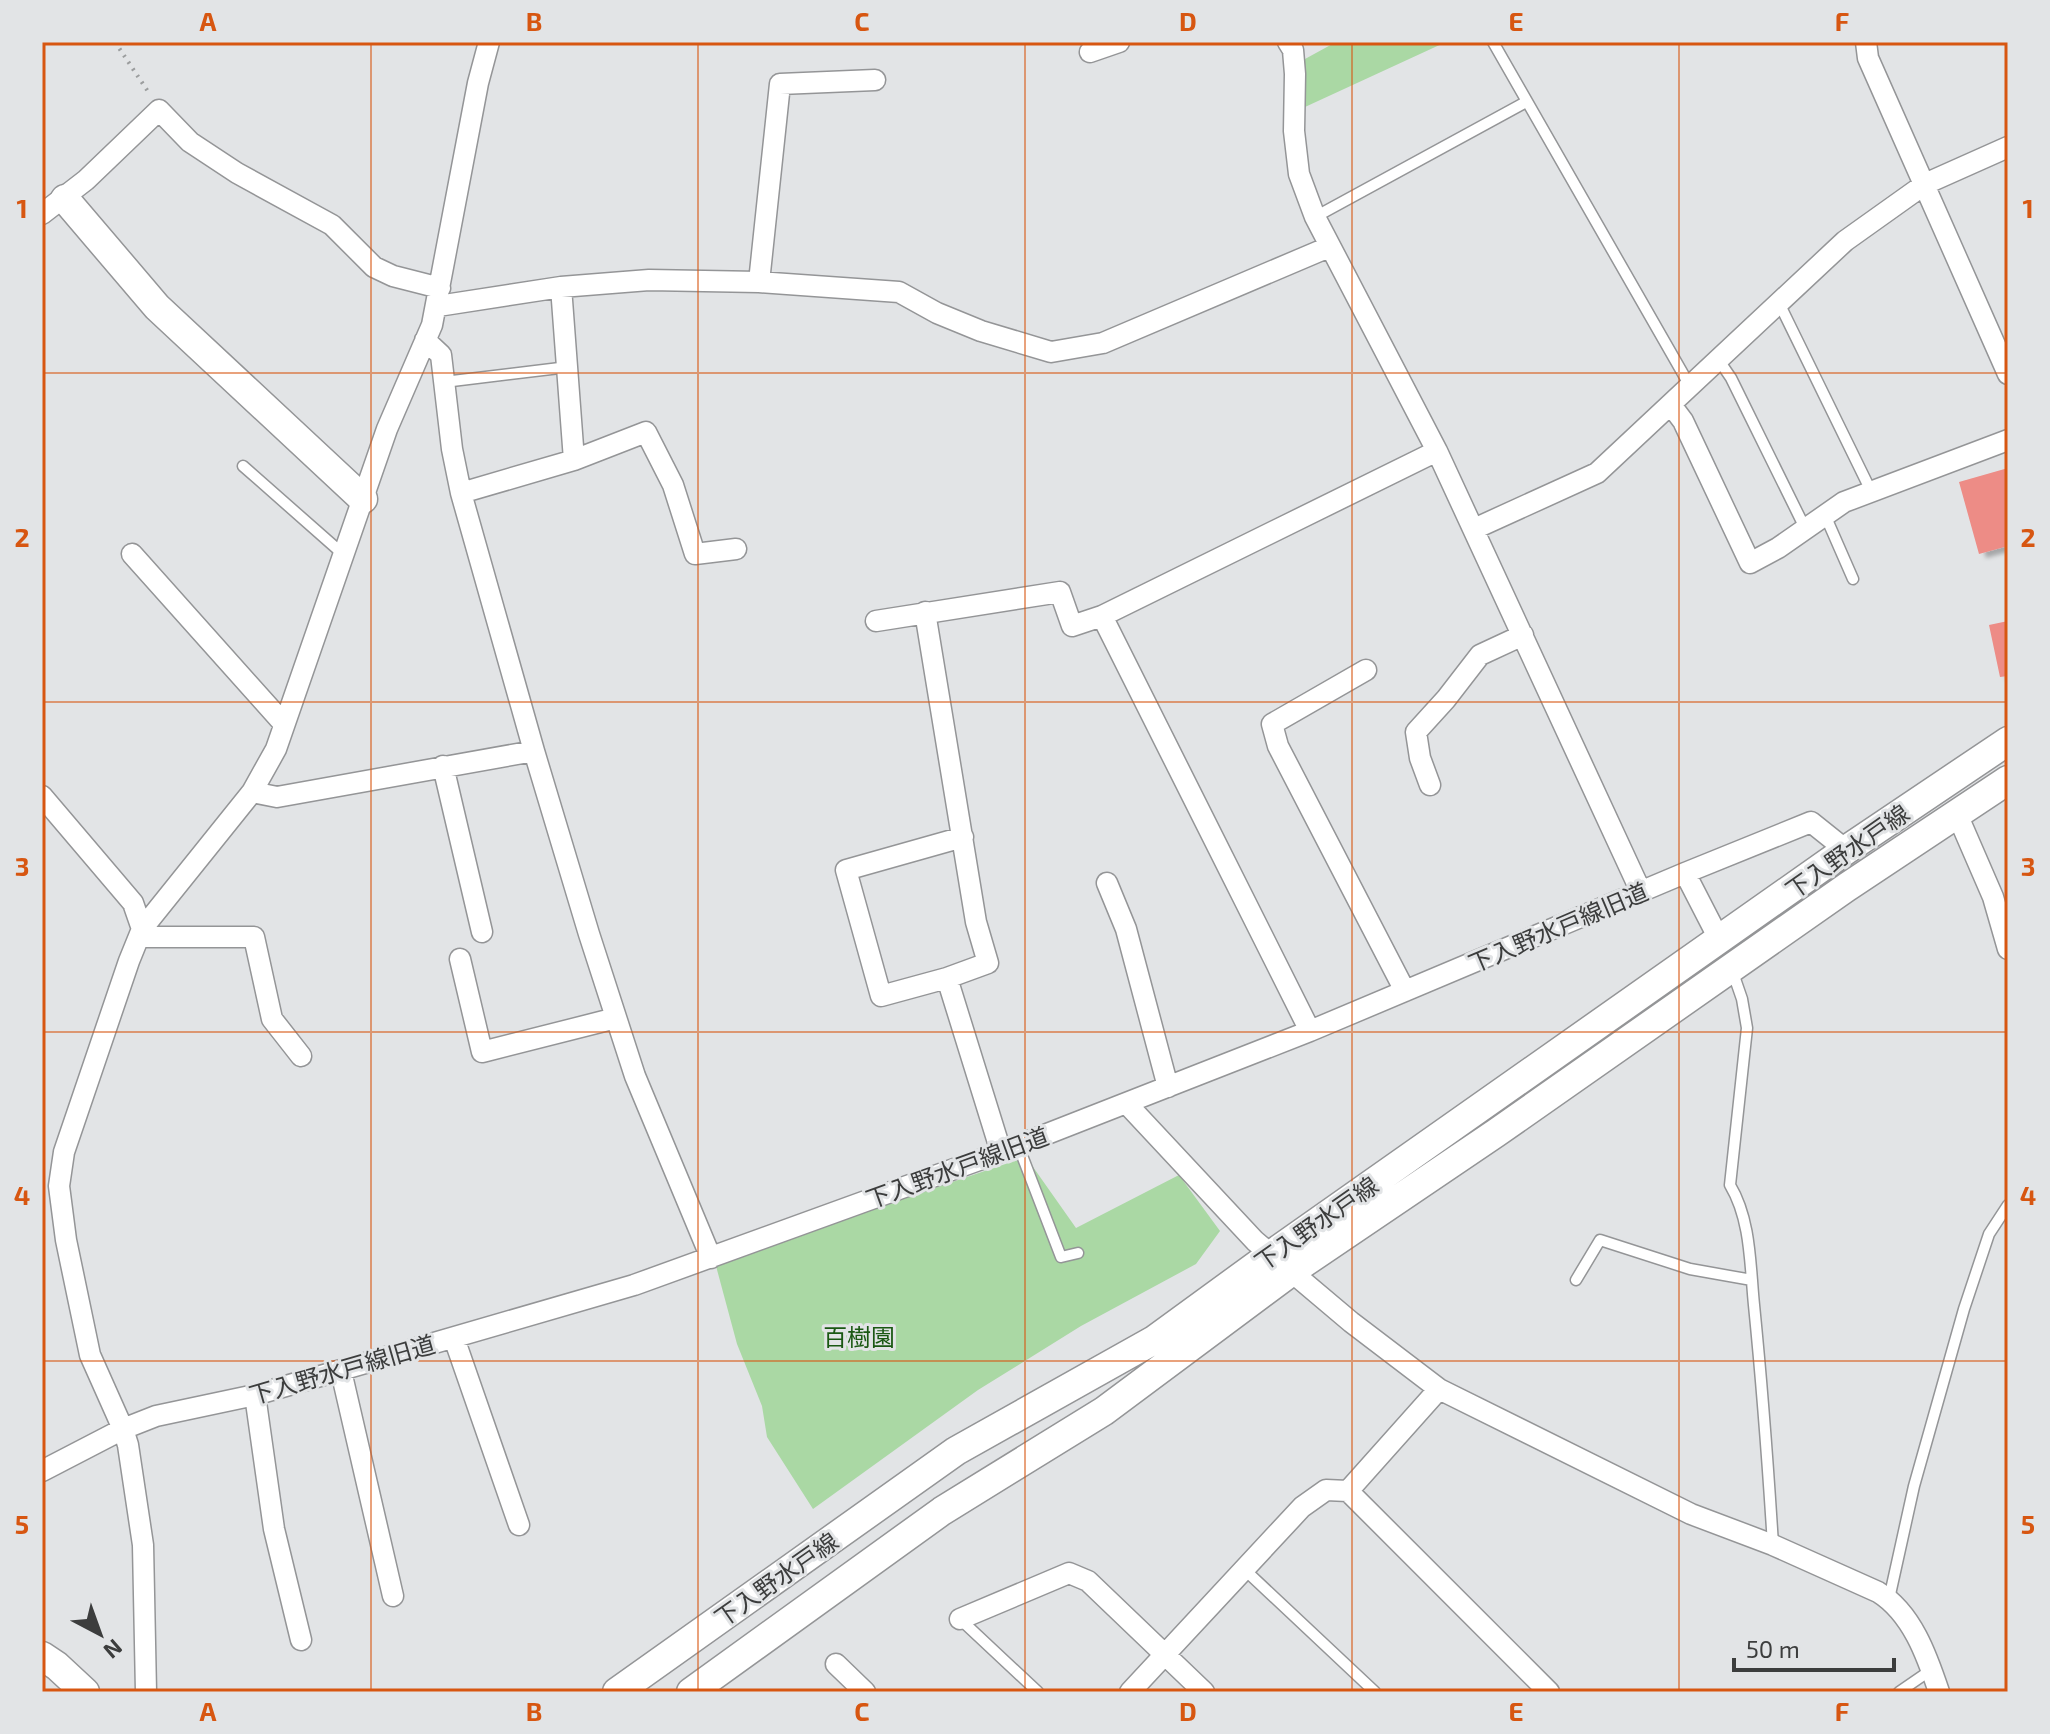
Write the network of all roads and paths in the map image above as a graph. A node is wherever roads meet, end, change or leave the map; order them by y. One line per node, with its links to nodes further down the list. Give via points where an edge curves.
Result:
1 (115, 42): 10 (path)
2 (489, 42): 18 (street)
3 (1119, 42): 7 (street)
4 (1288, 42): 14 (street, via 1295,74 1299,174)
5 (1493, 42): 9 (lane)
6 (1866, 42): 12 (street, via 1868,58)
7 (1090, 52)
8 (875, 80): 16 (street, via 780,84)
9 (1526, 102): 14 (lane); 25 (lane)
10 (159, 110): 13 (street); 18 (street, via 190,142 332,225 374,267)
11 (2008, 147): 12 (street)
12 (1925, 184): 19 (street, via 1845,241); 23 (street)
13 (54, 207): 33 (main road)
14 (1315, 217): 15 (street)
15 (1329, 247): 16 (street, via 1103,343 1051,352 981,331 899,292); 28 (street)
16 (759, 282): 17 (street, via 649,280)
17 (561, 287): 18 (street); 22 (street)
18 (439, 297): 20 (street)
19 (1779, 303): 21 (street); 31 (lane)
20 (425, 340): 24 (street, via 441,355); 33 (street)
21 (1718, 359): 25 (street); 35 (lane)
22 (568, 367): 24 (lane); 29 (street)
23 (2008, 374)
24 (444, 382): 32 (street)
25 (1690, 386): 26 (street)
26 (1671, 405): 35 (street, via 1750,563); 36 (street, via 1597,473)
27 (2008, 440): 31 (street)
28 (1437, 451): 36 (street); 42 (street)
29 (574, 460): 32 (street); 37 (street, via 646,432 673,485 695,554)
30 (243, 466): 39 (lane)
31 (1871, 491): 34 (street)
32 (461, 493): 48 (street)
33 (363, 499): 39 (street)
34 (1825, 514): 35 (street); 40 (lane)
35 (1805, 528)
36 (1474, 529): 44 (street)
37 (736, 549)
38 (132, 554): 46 (street)
39 (344, 555): 46 (street)
40 (1853, 579)
41 (925, 612): 42 (street, via 1060,592 1072,626); 43 (street); 55 (street)
42 (1102, 616): 69 (street)
43 (876, 621)
44 (1523, 635): 51 (street, via 1480,655 1416,732); 59 (street)
45 (1366, 670): 67 (street, via 1272,724 1278,746)
46 (284, 724): 52 (street)
47 (2008, 741): 56 (main road, 下入野水戸線)
48 (534, 751): 49 (street); 68 (street)
49 (443, 766): 52 (street, via 277,797); 60 (street)
50 (2008, 780): 54 (main road, 下入野水戸線)
51 (1430, 785)
52 (252, 792): 61 (street)
53 (42, 796): 61 (street, via 133,903)
54 (1957, 814): 63 (street, via 1993,897); 65 (main road, 下入野水戸線)
55 (963, 837): 66 (street, via 988,963); 66 (street, via 846,870 881,996)
56 (1846, 850): 57 (street, 下入野水戸線旧道, via 1811,822); 62 (main road, 下入野水戸線)
57 (1685, 873): 59 (street, 下入野水戸線旧道); 62 (street)
58 (1107, 883): 71 (street, via 1126,929)
59 (1641, 892): 67 (street, 下入野水戸線旧道)
60 (482, 932)
61 (140, 933): 70 (street, via 254,937 272,1019); 74 (street)
62 (1720, 941): 78 (main road, 下入野水戸線)
63 (2008, 949)
64 (460, 959): 68 (street, via 482,1052)
65 (1731, 968): 78 (main road, 下入野水戸線, via 1496,1133); 80 (lane, via 1747,1028 1730,1185 1747,1232)
66 (947, 978): 73 (street)
67 (1405, 991): 69 (street, 下入野水戸線旧道)
68 (616, 1018): 77 (street)
69 (1310, 1031): 71 (street, 下入野水戸線旧道)
70 (301, 1056)
71 (1168, 1087): 72 (street, 下入野水戸線旧道)
72 (1127, 1104): 73 (street, 下入野水戸線旧道); 78 (street, via 1255,1241)
73 (1010, 1148): 76 (lane, via 1061,1257); 77 (street, 下入野水戸線旧道)
74 (51, 1182): 85 (street, via 90,1355)
75 (2008, 1205): 92 (lane, via 1989,1234 1964,1309 1914,1486)
76 (1078, 1253)
77 (711, 1258): 81 (street, 下入野水戸線旧道)
78 (1282, 1262): 83 (street); 102 (main road, 下入野水戸線, via 956,1451); 103 (main road, 下入野水戸線, via 1104,1411 942,1511)
79 (1576, 1280): 80 (lane, via 1600,1240 1690,1269)
80 (1752, 1280): 89 (lane)
81 (454, 1338): 82 (street, 下入野水戸線旧道); 88 (street)
82 (341, 1371): 84 (street, 下入野水戸線旧道); 91 (street)
83 (1439, 1389): 87 (street); 89 (street, via 1691,1514)
84 (255, 1395): 85 (street, 下入野水戸線旧道, via 156,1416); 94 (street, via 274,1529)
85 (123, 1429): 86 (street, 下入野水戸線旧道); 101 (street, via 143,1545)
86 (42, 1471)
87 (1348, 1491): 90 (street, via 1326,1490 1302,1507); 99 (street)
88 (519, 1525)
89 (1773, 1545): 92 (street)
90 (1244, 1569): 95 (street); 108 (lane)
91 (393, 1596)
92 (1889, 1599): 98 (street, via 1922,1645)
93 (960, 1619): 95 (street, via 1069,1573 1088,1581); 105 (lane)
94 (301, 1640)
95 (1165, 1655): 106 (street); 107 (street)
96 (42, 1656): 100 (main road)
97 (836, 1664): 104 (street)
98 (1931, 1670): 109 (lane); 110 (street)
99 (1547, 1691)
100 (85, 1692)
101 (146, 1692)
102 (617, 1692)
103 (691, 1692)
104 (865, 1692)
105 (1038, 1692)
106 (1130, 1692)
107 (1204, 1692)
108 (1375, 1692)
109 (1899, 1692)
110 (1939, 1692)

